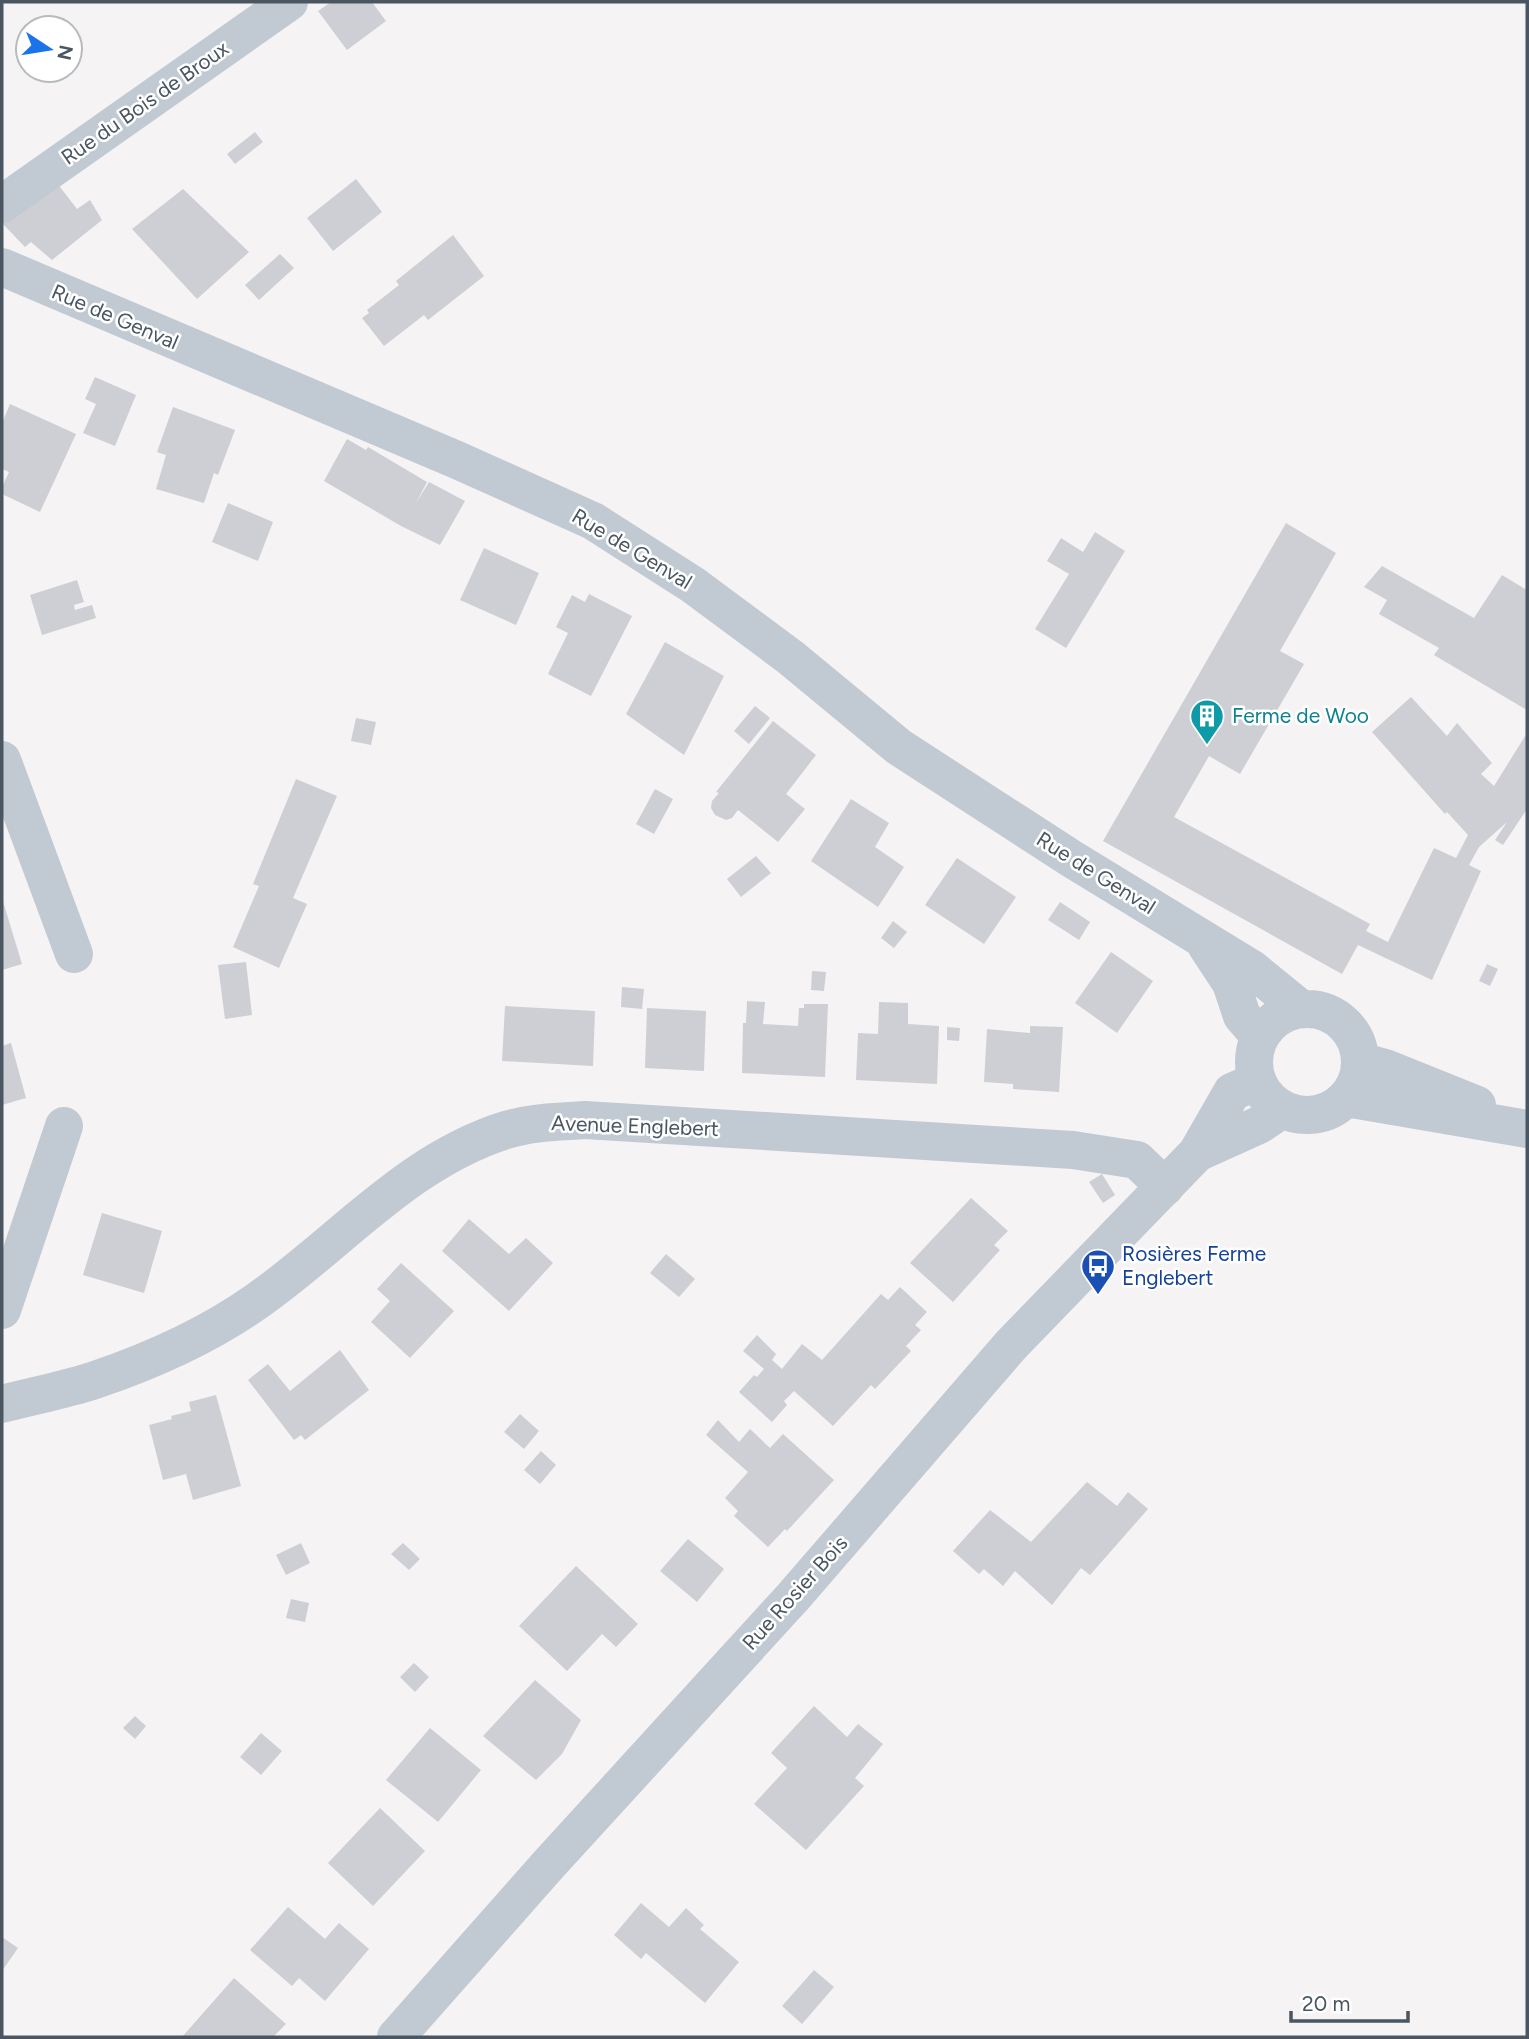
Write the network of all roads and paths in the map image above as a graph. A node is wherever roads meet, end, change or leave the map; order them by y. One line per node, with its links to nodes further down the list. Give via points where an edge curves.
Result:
1 (289, 2): 2 (street, Rue du Bois de Broux)
2 (2, 204)
3 (2, 267): 5 (street, Rue de Genval, via 593,522 715,601 899,747)
4 (2, 760): 6 (street)
5 (1202, 938): 7 (street, Rue de Genval, via 1252,969); 8 (street, Rue de Genval, via 1231,983 1242,1016)
6 (74, 954)
7 (1301, 1009): 8 (street, via 1277,1018); 9 (street, Rue de Genval, via 1335,1017 1357,1044)
8 (1260, 1037): 10 (street, via 1254,1059)
9 (1360, 1061): 11 (street); 14 (street, via 1418,1080)
10 (1257, 1081): 12 (street, via 1267,1097); 15 (street, Rue Rosier Bois, via 1232,1092)
11 (1346, 1098): 12 (street, via 1316,1115); 14 (street)
12 (1283, 1109): 15 (street, Rue Rosier Bois)
13 (64, 1126): 17 (street)
14 (1527, 1127)
15 (1197, 1153): 16 (street, Rue Rosier Bois)
16 (1165, 1187): 18 (street, Avenue Englebert, via 1138,1160 1073,1150 585,1120 541,1123 506,1130 442,1157 377,1203 257,1301 187,1343 94,1381); 19 (street, Rue Rosier Bois, via 1011,1345 793,1597)
17 (2, 1310)
18 (2, 1404)
19 (396, 2037)

